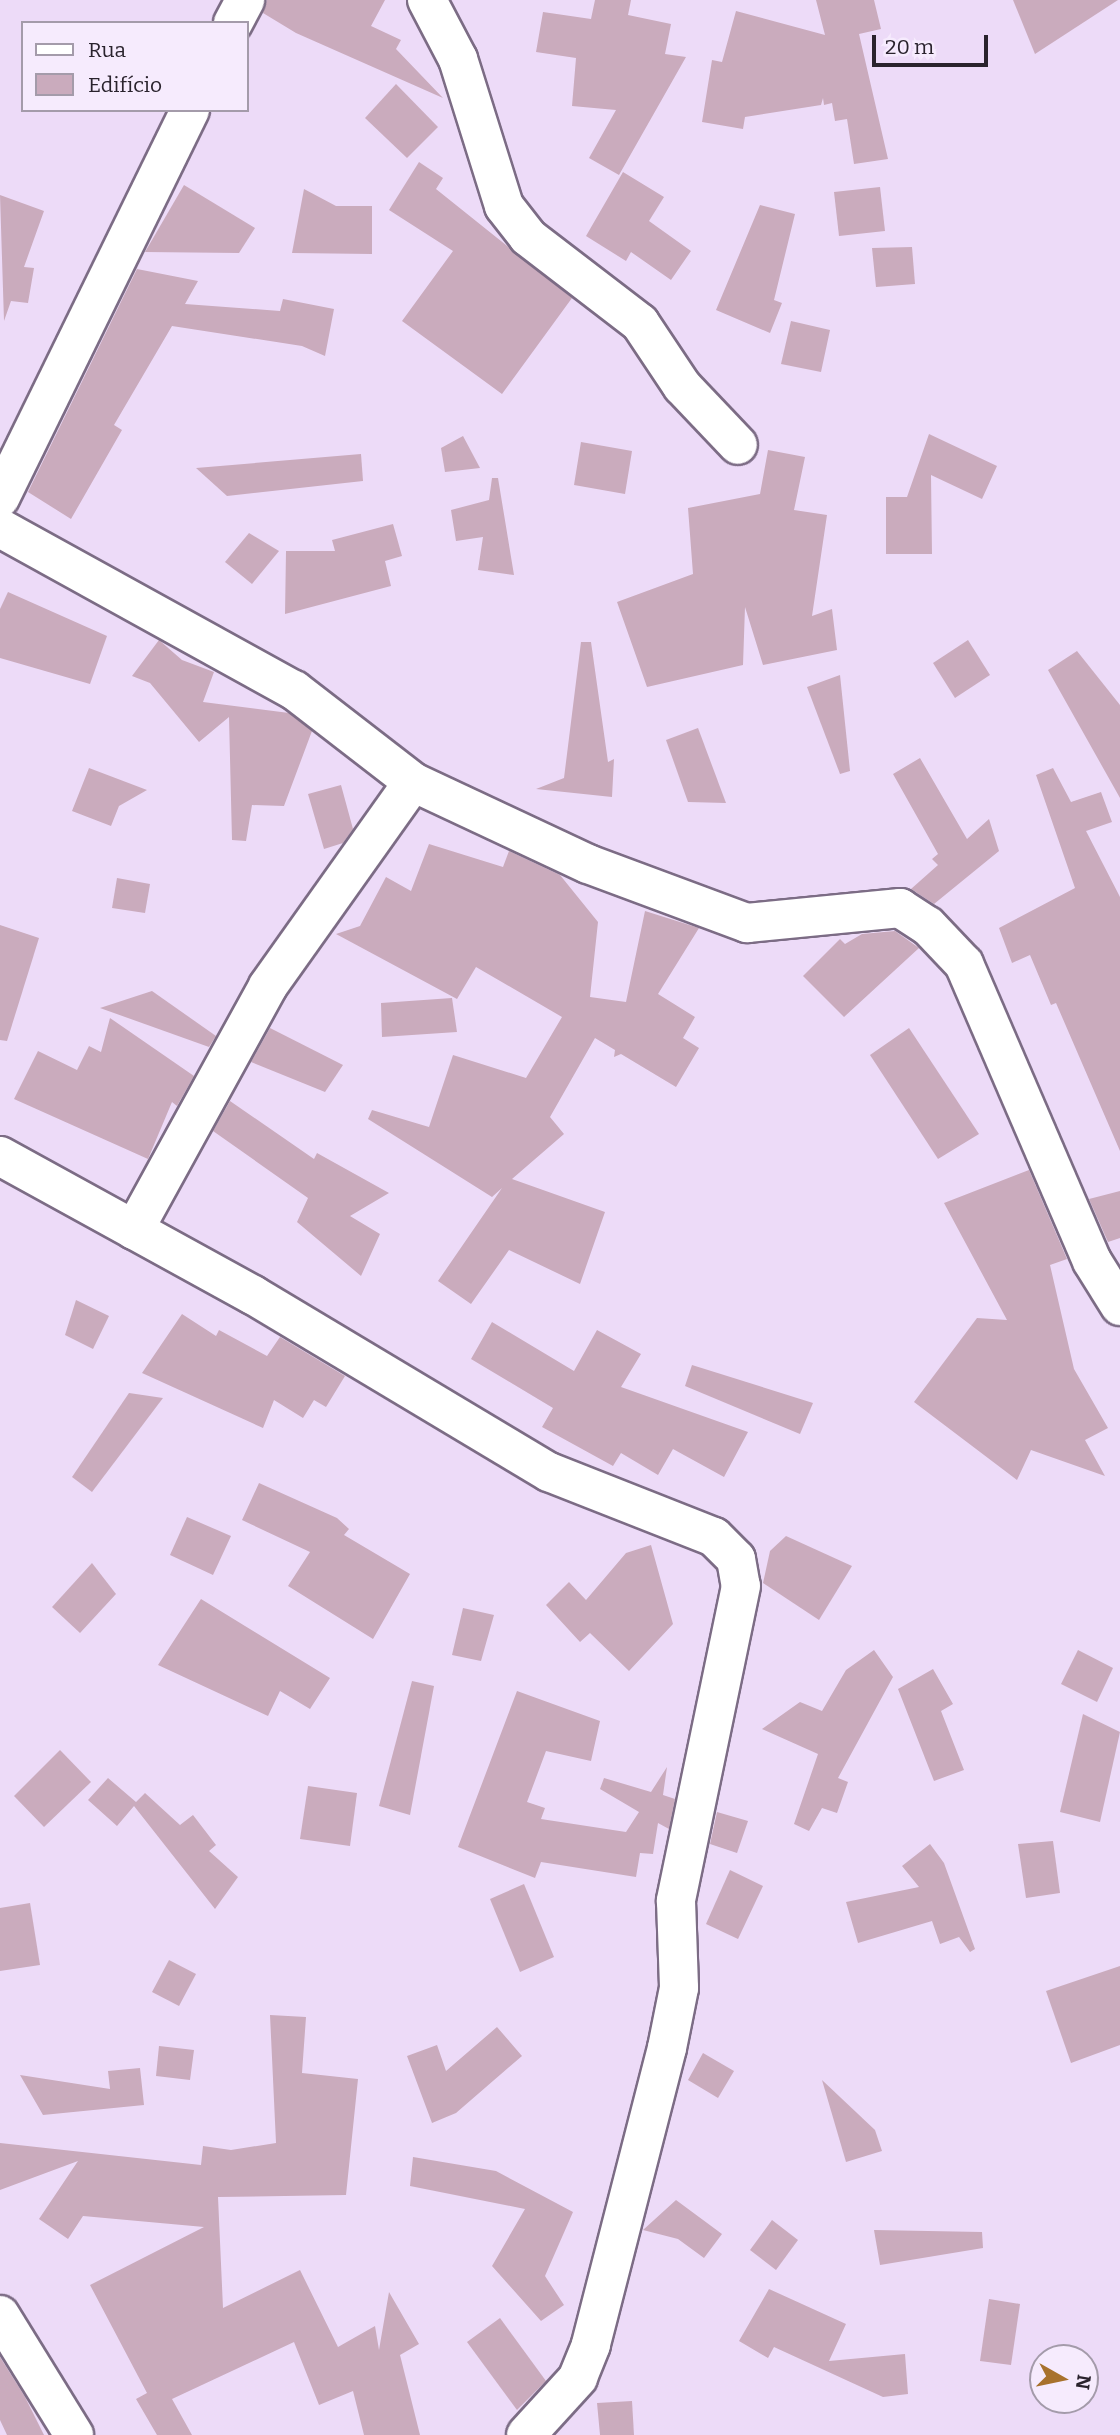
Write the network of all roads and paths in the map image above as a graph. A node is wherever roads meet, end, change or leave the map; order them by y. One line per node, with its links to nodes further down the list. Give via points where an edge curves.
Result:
1 (244, 0): 3 (street)
2 (428, 0): 5 (street, via 458,59 504,206 528,237 640,323 682,386)
3 (234, 21)
4 (189, 112): 6 (street)
5 (738, 445)
6 (0, 498)
7 (0, 528): 8 (street, via 294,690)
8 (413, 782): 10 (street, via 268,986); 11 (street, via 588,864 747,923 900,908 928,926 964,964 1092,1261)
9 (0, 1156): 10 (street)
10 (134, 1230): 14 (street, via 549,1472 715,1537 736,1559 741,1586 676,1901 679,1989 667,2048 591,2345 578,2378)
11 (1120, 1306)
12 (0, 2315): 13 (street)
13 (74, 2435)
14 (526, 2435)

